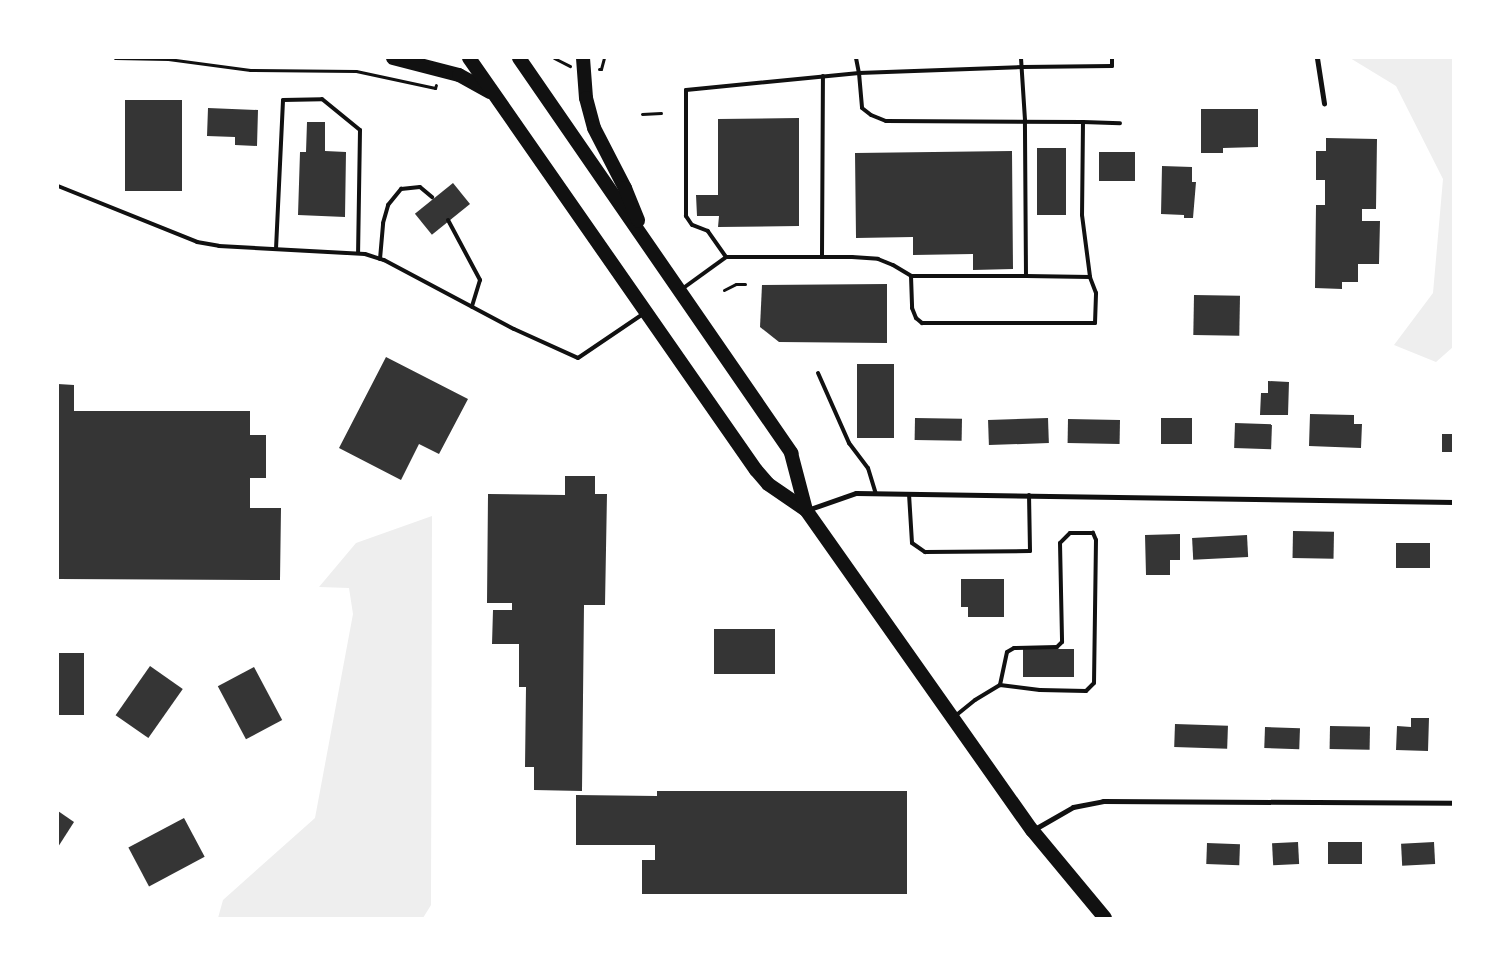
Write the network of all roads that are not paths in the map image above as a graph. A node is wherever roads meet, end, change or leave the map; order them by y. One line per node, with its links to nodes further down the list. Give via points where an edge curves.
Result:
1 (393, 58): 12 (highway, via 469,79)
2 (470, 58): 12 (highway)
3 (519, 58): 20 (highway)
4 (583, 58): 20 (highway, via 586,98 594,128 625,188)
5 (856, 58): 10 (lane)
6 (1021, 58): 9 (lane)
7 (1112, 58): 9 (lane, via 1112,66)
8 (1317, 58): 13 (street)
9 (1023, 67): 10 (lane); 14 (lane)
10 (859, 73): 11 (lane); 14 (lane, via 862,108 886,121)
11 (823, 76): 23 (lane); 24 (lane, via 686,90 686,216 692,224 708,231)
12 (499, 100): 31 (highway)
13 (1324, 103)
14 (1025, 120): 15 (lane); 27 (lane)
15 (1083, 122): 16 (lane); 28 (lane, via 1082,215)
16 (1120, 123)
17 (58, 186): 21 (lane, via 197,242)
18 (432, 197): 25 (lane, via 420,187 401,189 388,205 382,223)
19 (448, 220): 30 (lane, via 480,280)
20 (641, 234): 29 (highway)
21 (276, 249): 22 (lane); 22 (lane, via 283,100 322,99 360,130)
22 (358, 253): 25 (lane)
23 (822, 256): 24 (lane); 26 (lane, via 878,259)
24 (726, 257): 29 (lane)
25 (380, 259): 30 (lane)
26 (910, 276): 27 (lane); 28 (lane, via 912,308 922,323 1095,323 1096,293)
27 (1026, 276): 28 (lane)
28 (1090, 277)
29 (680, 290): 37 (highway, via 791,453)
30 (472, 307): 31 (lane, via 578,358)
31 (646, 312): 37 (highway, via 756,470 768,484)
32 (818, 373): 33 (lane, via 849,443 868,468)
33 (876, 494): 34 (street); 37 (street, via 856,493)
34 (909, 494): 35 (street); 35 (lane, via 912,543 925,552 1030,551)
35 (1028, 495): 36 (street)
36 (1454, 502)
37 (806, 510): 39 (highway)
38 (1000, 685): 38 (lane, via 1086,691 1094,683 1096,540 1093,533 1070,533 1060,543 1062,642 1057,647 1014,648 1007,652); 39 (lane)
39 (953, 718): 41 (highway)
40 (1454, 803): 41 (street, via 1103,801 1073,807)
41 (1032, 830): 42 (highway)
42 (1105, 918)

